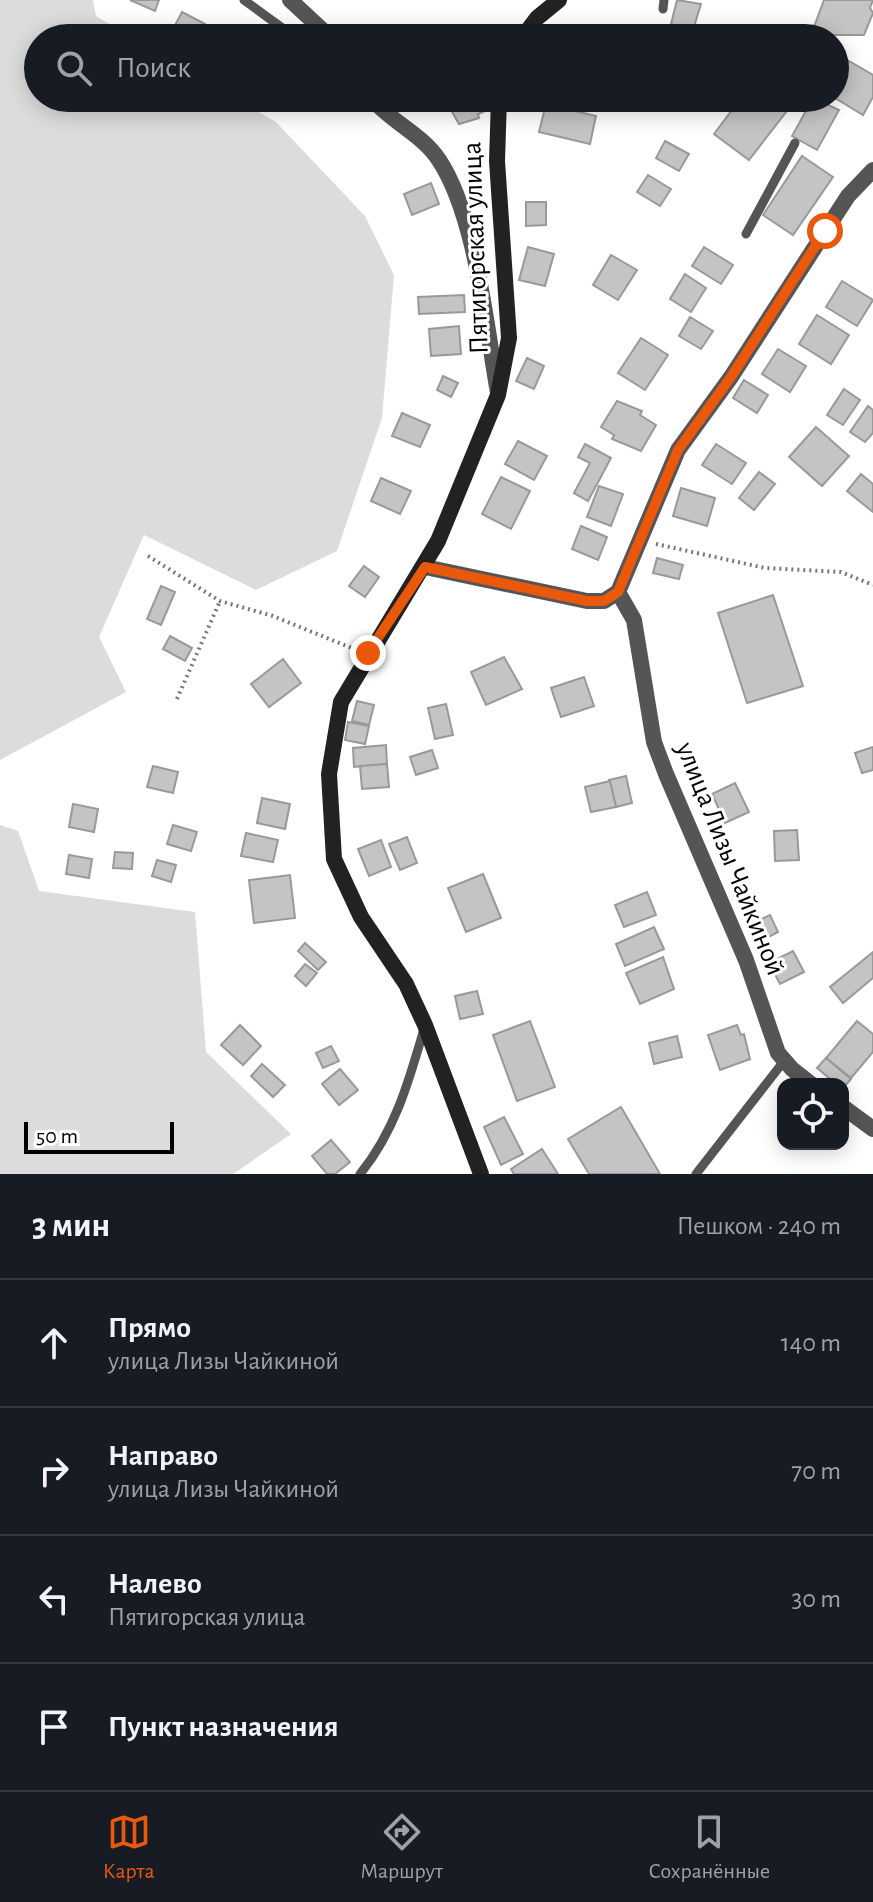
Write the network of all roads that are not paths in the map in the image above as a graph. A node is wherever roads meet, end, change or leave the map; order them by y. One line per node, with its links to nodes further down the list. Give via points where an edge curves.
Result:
1 (244, 0): 4 (lane)
2 (290, 0): 5 (street)
3 (559, 0): 6 (street)
4 (277, 24)
5 (316, 24)
6 (532, 24)
7 (387, 112): 12 (street, Пятигорская улица, via 438,158 456,194)
8 (499, 112): 12 (street, Пятигорская улица, via 509,350)
9 (795, 143): 11 (lane)
10 (873, 170): 14 (street, via 848,196 678,450)
11 (746, 234)
12 (498, 395): 13 (street, Пятигорская улица)
13 (425, 567): 14 (street, via 587,601 604,601); 15 (street, Пятигорская улица, via 341,702 333,735 329,826 334,859 361,917 406,984)
14 (618, 592): 16 (street, улица Лизы Чайкиной, via 634,620 654,742)
15 (425, 1025): 20 (lane, via 403,1104); 21 (street, Пятигорская улица)
16 (784, 1061): 17 (street, улица Лизы Чайкиной); 22 (lane)
17 (804, 1078)
18 (849, 1111): 19 (street)
19 (873, 1129)
20 (360, 1174)
21 (481, 1174)
22 (696, 1174)

